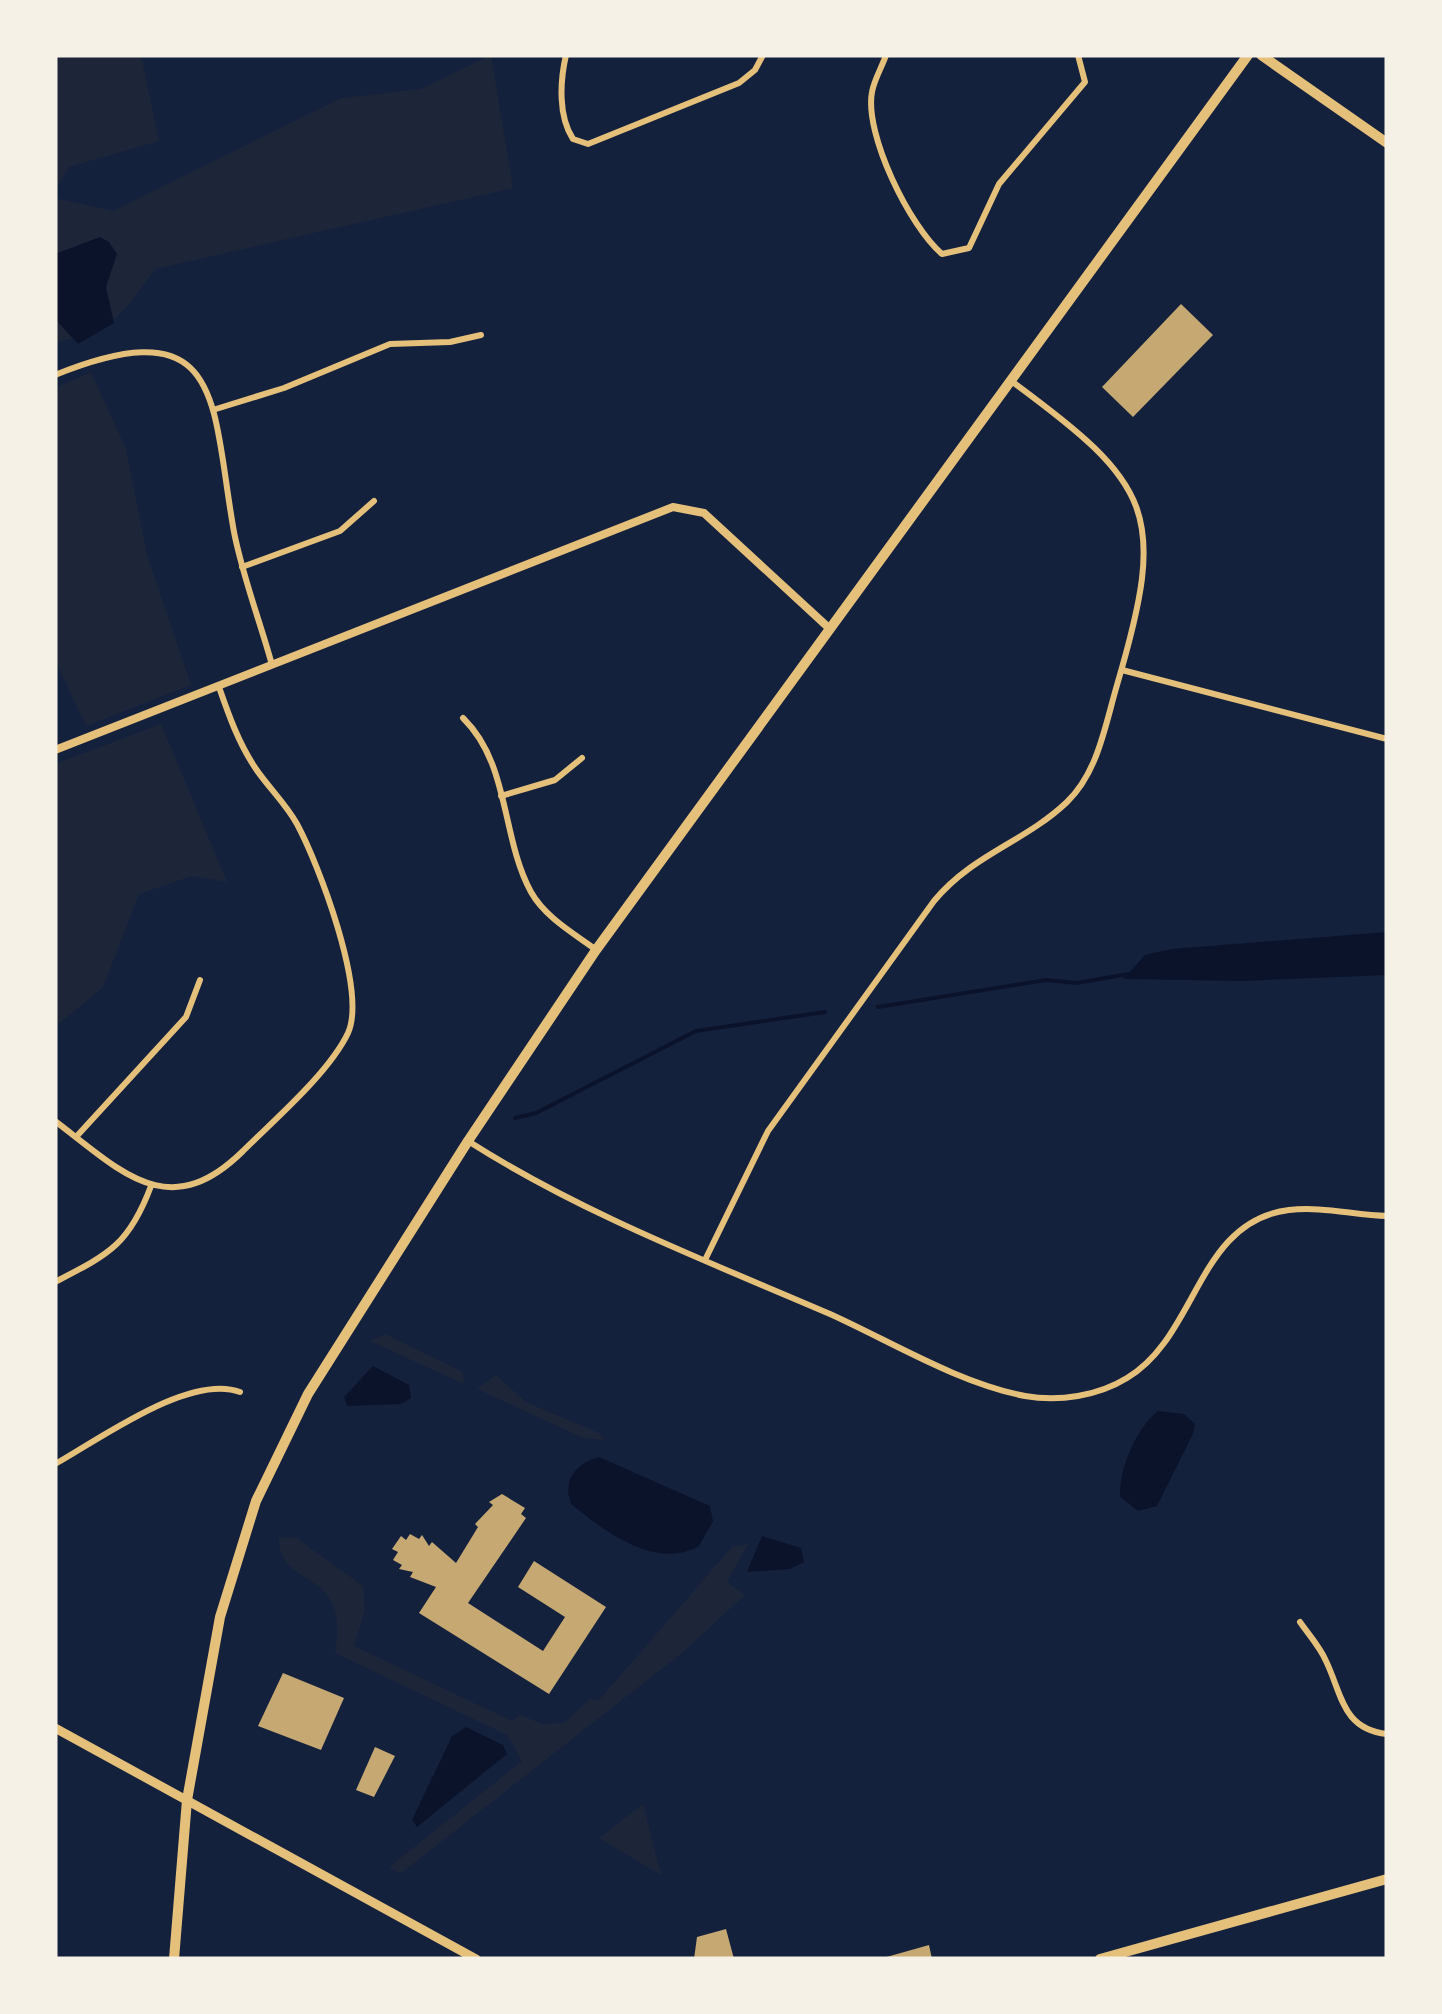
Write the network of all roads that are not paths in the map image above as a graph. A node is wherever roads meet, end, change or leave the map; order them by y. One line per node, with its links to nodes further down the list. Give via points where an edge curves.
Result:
1 (566, 55): 2 (street, via 566,125 573,140 588,144 738,83)
2 (763, 55)
3 (886, 55): 4 (street, via 872,93 875,140 927,241 942,254 969,248 999,184 1084,82)
4 (1078, 55)
5 (1248, 55): 10 (main road)
6 (1261, 55): 7 (main road)
7 (1387, 143)
8 (480, 335): 11 (street, via 390,344)
9 (55, 375): 11 (street, via 118,352 159,354 194,374)
10 (1010, 379): 14 (main road); 16 (street, via 1103,454 1140,514 1145,570)
11 (216, 409): 13 (street)
12 (374, 501): 13 (street, via 340,531)
13 (242, 567): 15 (street)
14 (830, 629): 15 (street, via 704,513 673,507); 23 (main road)
15 (272, 666): 17 (street)
16 (1122, 670): 19 (street); 30 (street, via 1095,759 1078,790 963,869 934,901 774,1121)
17 (219, 687): 20 (street); 28 (street, via 246,752 304,840 352,977 355,1006 333,1054 231,1162 194,1186)
18 (463, 718): 22 (street, via 488,751)
19 (1387, 738)
20 (55, 750)
21 (582, 758): 22 (street, via 549,783)
22 (501, 796): 23 (street, via 530,890)
23 (596, 950): 27 (main road)
24 (200, 980): 26 (street, via 186,1016)
25 (55, 1121): 26 (street)
26 (76, 1137): 28 (street)
27 (468, 1141): 30 (street, via 547,1189); 37 (main road, via 332,1356 267,1475 224,1602)
28 (152, 1186): 31 (street, via 125,1240)
29 (1387, 1216): 30 (street, via 1301,1209 1252,1222 1213,1258 1156,1355 1126,1379 1069,1397 1028,1396 986,1384)
30 (705, 1260)
31 (55, 1282)
32 (240, 1392): 33 (street, via 216,1386 190,1391)
33 (55, 1464)
34 (1300, 1622): 36 (street, via 1350,1716)
35 (55, 1728): 37 (main road)
36 (1387, 1734)
37 (187, 1800): 39 (main road); 40 (main road)
38 (1387, 1879): 41 (main road)
39 (174, 1959)
40 (476, 1959)
41 (1100, 1959)

